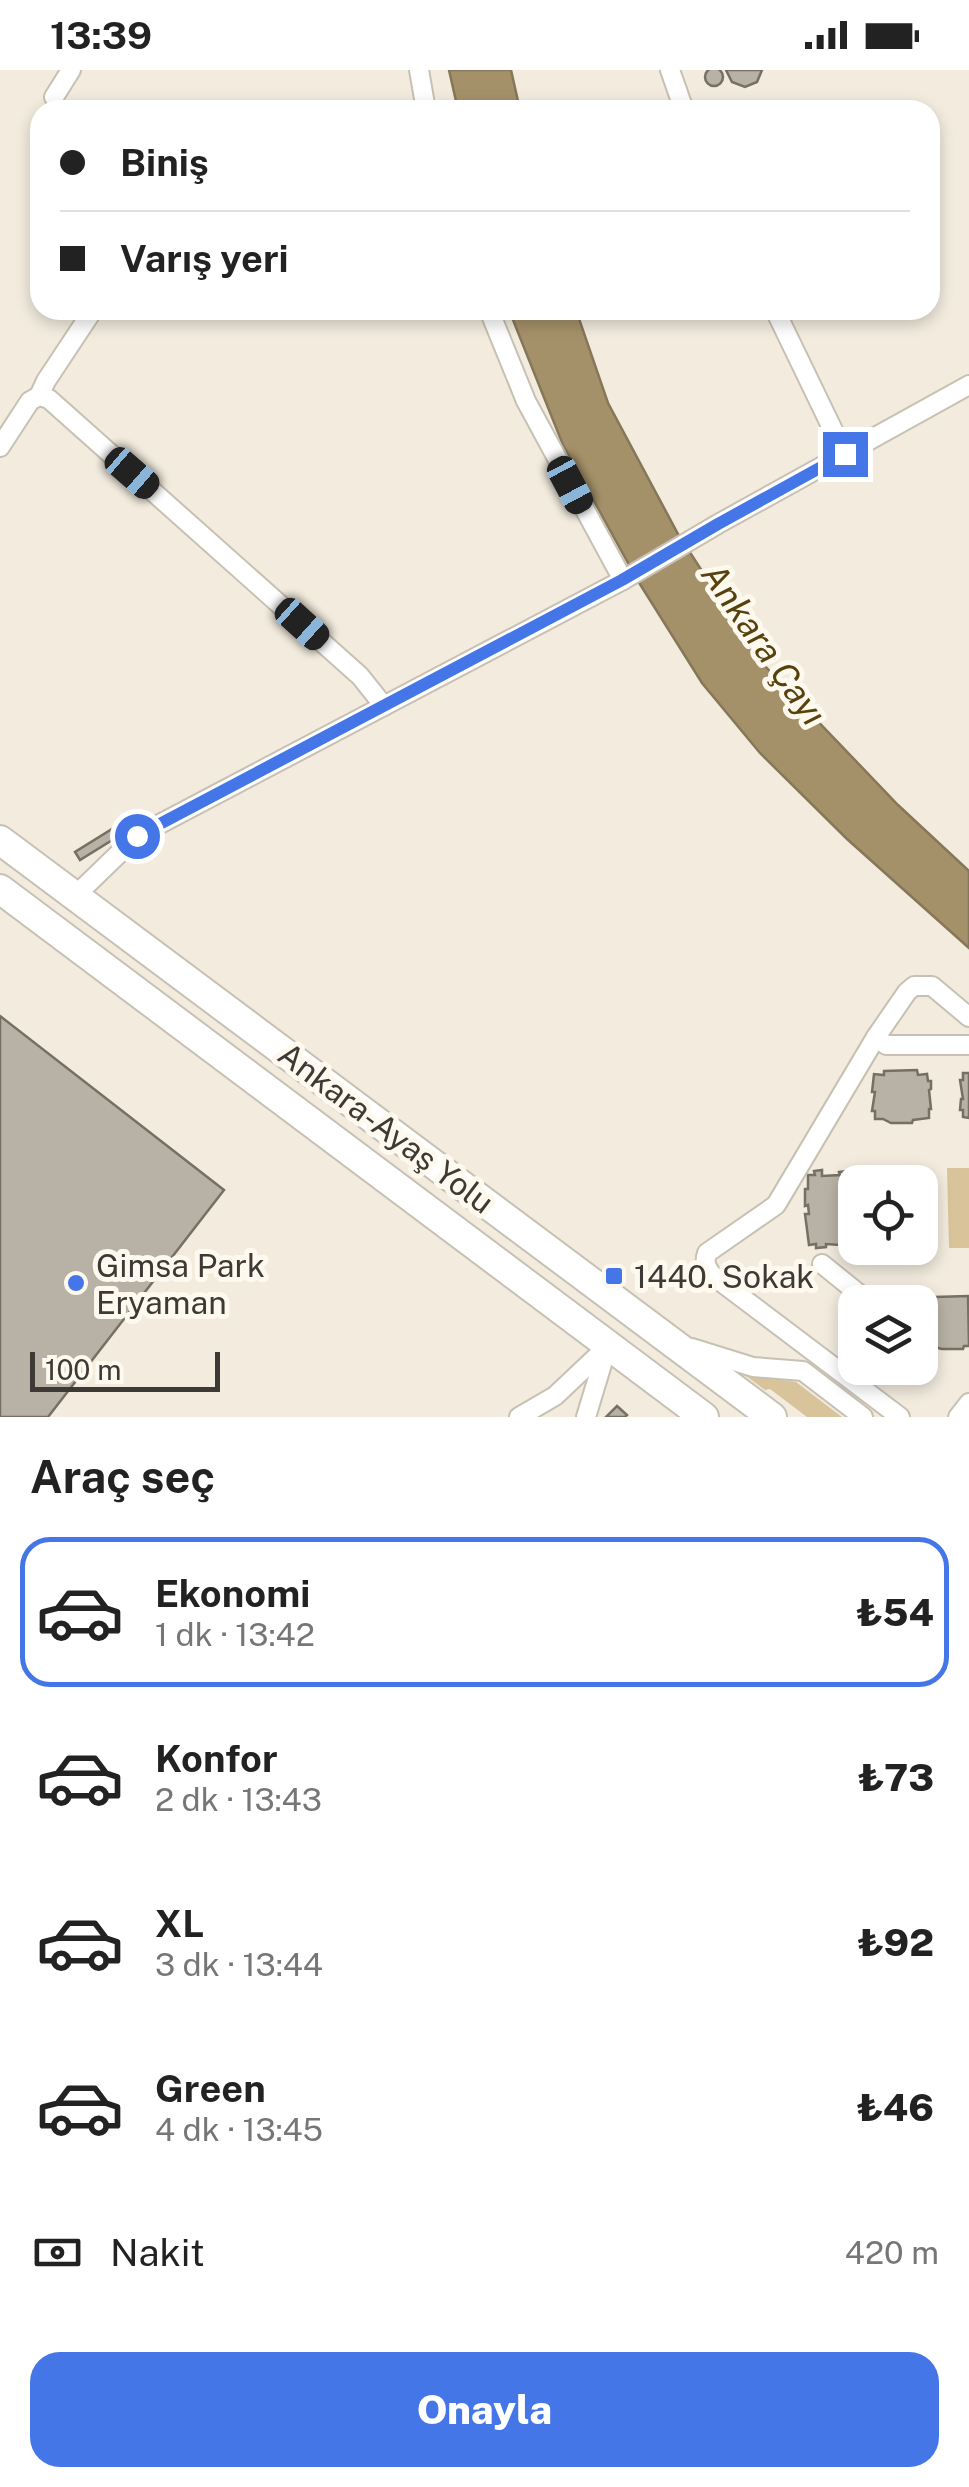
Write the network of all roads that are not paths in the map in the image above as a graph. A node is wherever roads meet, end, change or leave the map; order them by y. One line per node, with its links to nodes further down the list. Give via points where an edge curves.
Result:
1 (71, 70): 4 (street)
2 (420, 70): 5 (street)
3 (670, 70): 6 (street)
4 (54, 96)
5 (424, 100)
6 (680, 100)
7 (86, 320): 11 (street)
8 (493, 320): 14 (street, via 526,400)
9 (780, 320): 13 (street)
10 (969, 385): 13 (street)
11 (40, 396): 12 (street); 15 (street, via 360,676)
12 (0, 447)
13 (845, 454): 14 (street)
14 (622, 580): 15 (street)
15 (384, 706): 18 (street, via 137,836)
16 (0, 840): 18 (highway, Ankara-Ayaş Yolu)
17 (0, 889): 25 (highway, Ankara-Ayaş Yolu)
18 (75, 896): 24 (highway, Ankara-Ayaş Yolu)
19 (969, 1017): 20 (street, via 932,986 914,986)
20 (876, 1037): 21 (street, via 886,1045); 32 (street, via 776,1204 705,1260 712,1275)
21 (969, 1045)
22 (822, 1264): 23 (street)
23 (848, 1285)
24 (672, 1342): 30 (highway, Ankara-Ayaş Yolu); 31 (street, via 753,1367 803,1372)
25 (608, 1346): 27 (street, via 556,1396); 28 (street); 29 (highway, Ankara-Ayaş Yolu)
26 (969, 1403): 33 (street)
27 (519, 1417)
28 (586, 1417)
29 (703, 1417)
30 (772, 1417)
31 (863, 1417)
32 (900, 1417)
33 (958, 1417)

